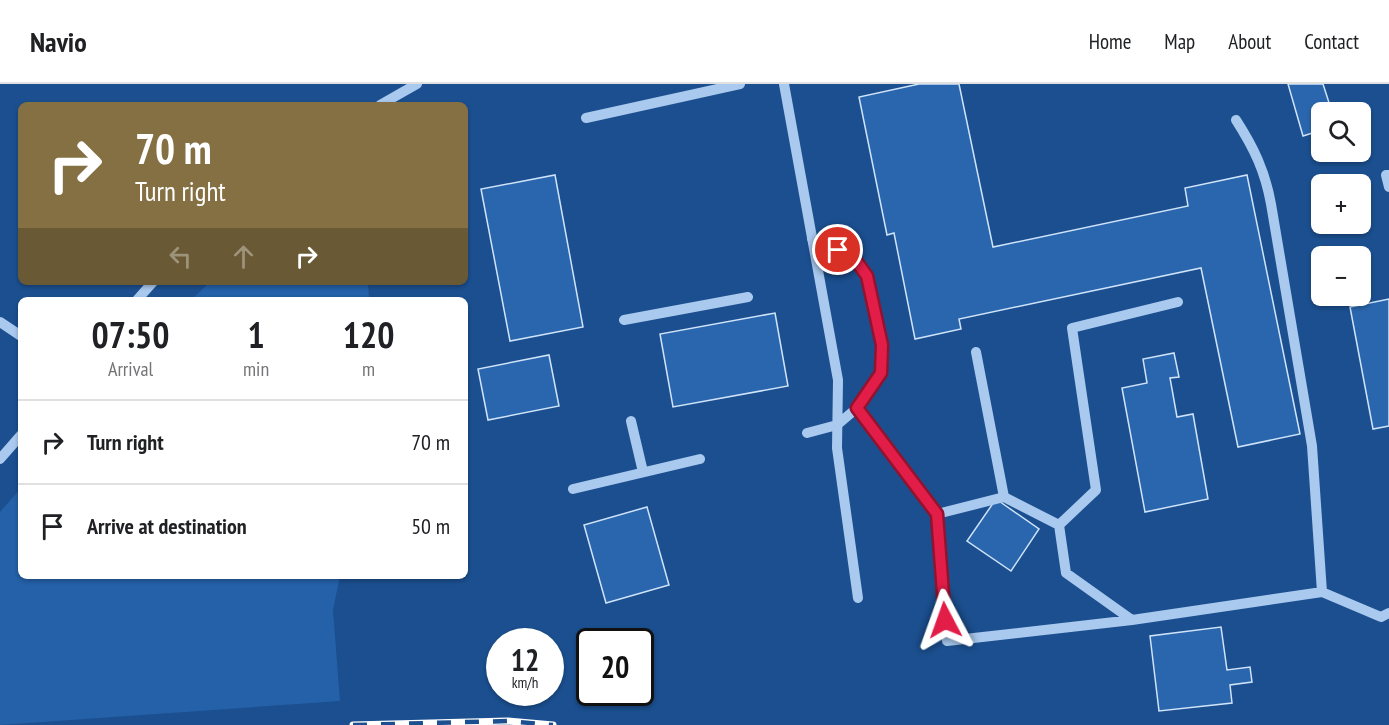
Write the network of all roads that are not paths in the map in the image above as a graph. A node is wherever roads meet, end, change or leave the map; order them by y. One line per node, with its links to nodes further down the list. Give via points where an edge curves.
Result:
1 (417, 84): 4 (street)
2 (740, 84): 5 (street)
3 (784, 84): 9 (street)
4 (385, 102)
5 (586, 118)
6 (1236, 120): 30 (street, via 1255,149 1266,176 1312,446)
7 (1389, 175): 8 (street)
8 (1389, 188)
9 (812, 239): 18 (street, via 857,262 867,276 882,345 881,373); 20 (street, via 838,380)
10 (150, 285): 11 (street)
11 (140, 297)
12 (748, 297): 14 (street)
13 (1178, 302): 29 (street, via 1072,328 1096,490)
14 (624, 320)
15 (0, 322): 16 (street)
16 (18, 334)
17 (976, 352): 27 (street)
18 (857, 408): 20 (street); 28 (street)
19 (631, 421): 25 (street)
20 (837, 425): 21 (street); 31 (street)
21 (807, 433)
22 (18, 438): 23 (street)
23 (0, 458)
24 (700, 459): 25 (street)
25 (644, 472): 26 (street)
26 (573, 489)
27 (1004, 496): 28 (street); 29 (street)
28 (937, 514): 33 (street, via 947,640)
29 (1059, 525): 33 (street, via 1066,573)
30 (1322, 592): 32 (street, via 1381,616); 33 (street)
31 (858, 598)
32 (1389, 613)
33 (1132, 620)

